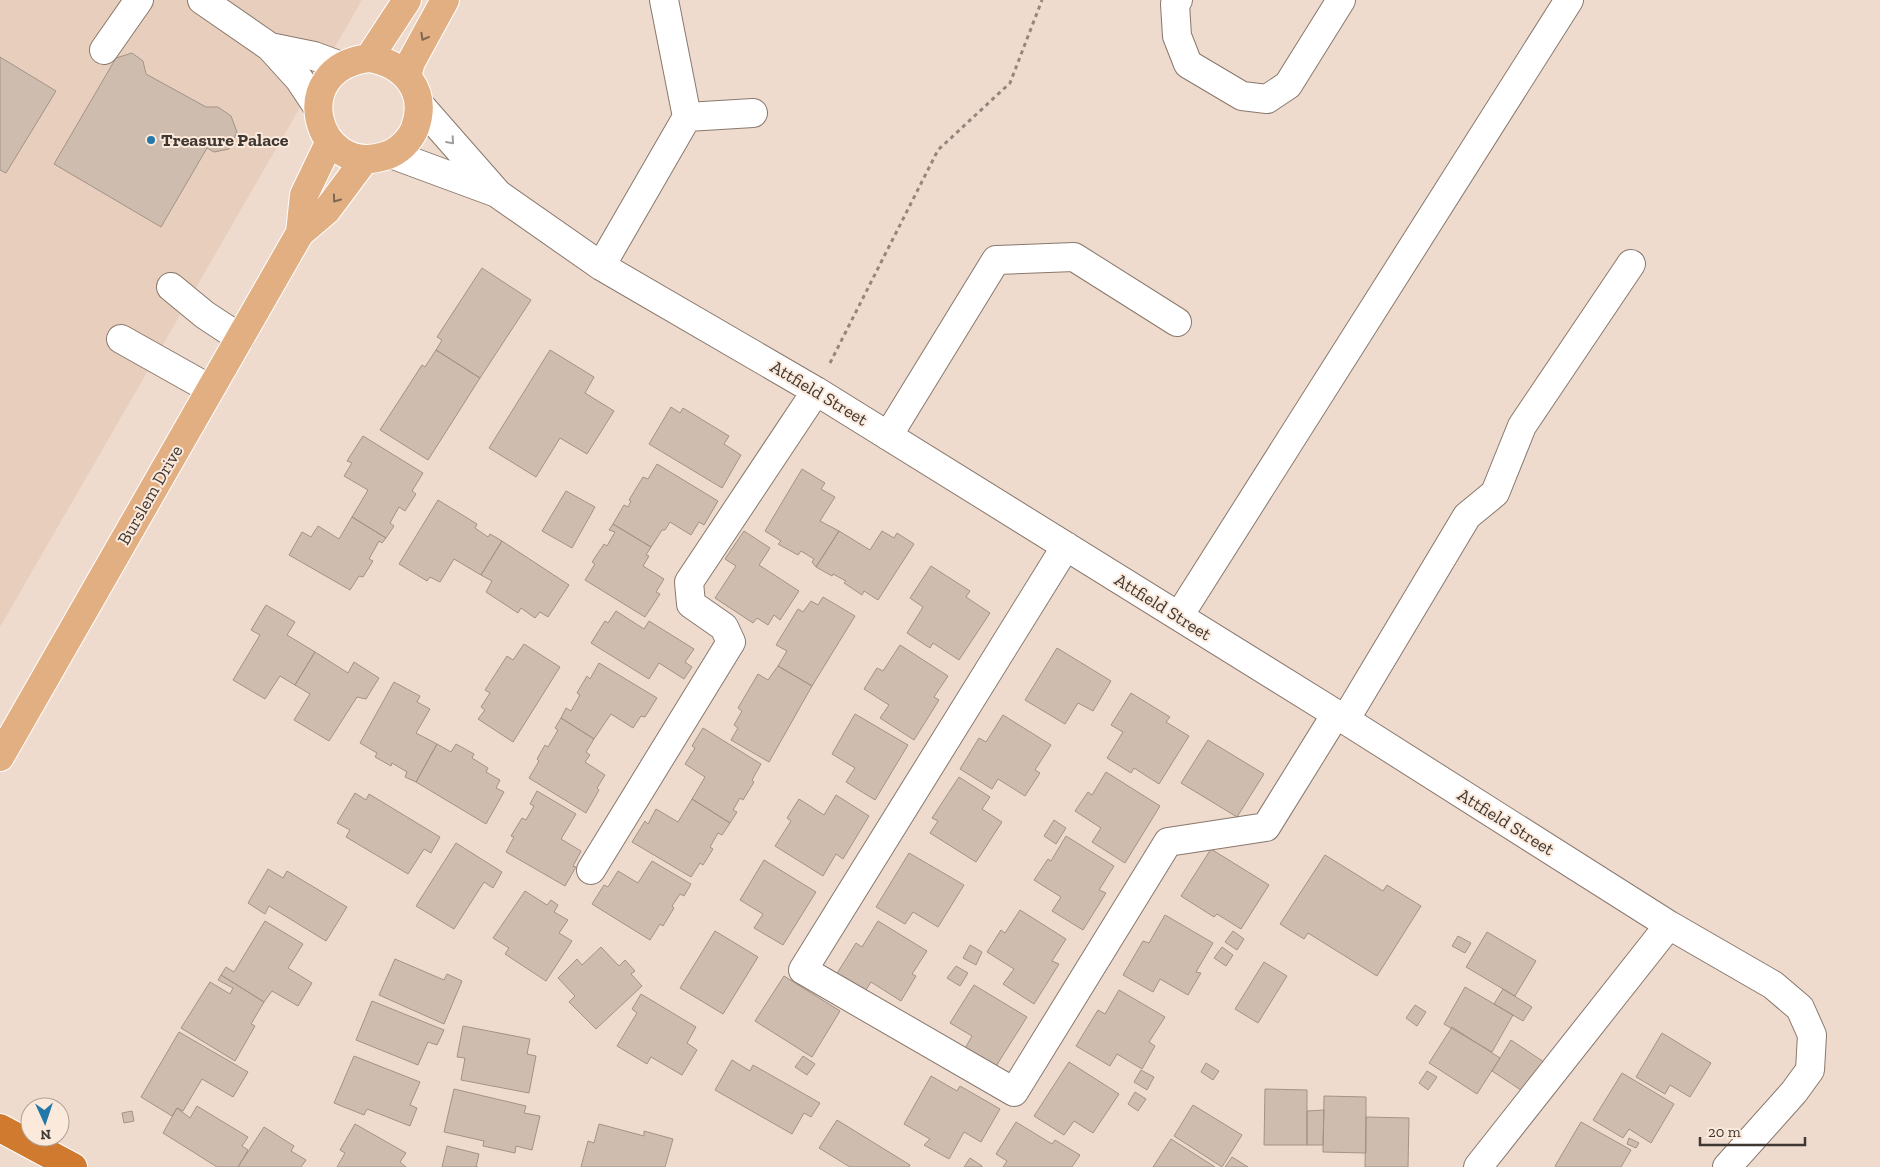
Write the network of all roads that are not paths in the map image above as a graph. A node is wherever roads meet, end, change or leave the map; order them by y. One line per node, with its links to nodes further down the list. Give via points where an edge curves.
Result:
1 (139, 0): 10 (street)
2 (202, 0): 9 (street)
3 (407, 0): 11 (main road)
4 (445, 0): 13 (main road, one-way to 13, via 411,62)
5 (664, 0): 17 (street)
6 (1178, 0): 7 (street, via 1177,36 1188,64 1242,96 1267,99 1288,85)
7 (1341, 0)
8 (1568, 0): 32 (street)
9 (270, 47): 12 (street, via 314,56); 15 (street)
10 (104, 50)
11 (369, 58): 12 (main road); 13 (main road, via 383,60)
12 (341, 66): 15 (main road, via 329,76 321,90)
13 (408, 76): 14 (main road, Burslem Drive, via 416,89)
14 (419, 104): 19 (main road, Burslem Drive, via 413,133 403,146); 20 (street, Attfield Street, one-way to 20)
15 (318, 106): 18 (main road, via 321,124)
16 (753, 113): 17 (street)
17 (687, 117): 23 (street)
18 (330, 141): 19 (main road, via 352,156); 21 (main road, Burslem Drive, via 304,195)
19 (378, 157): 20 (street, Attfield Street); 21 (main road, Burslem Drive, one-way to 21)
20 (498, 194): 23 (street, Attfield Street)
21 (300, 233): 26 (main road, Burslem Drive)
22 (1631, 264): 33 (street, via 1522,426 1495,493 1467,516)
23 (601, 266): 29 (street, Attfield Street)
24 (171, 288): 26 (street)
25 (1177, 322): 30 (street, via 1074,257 996,260)
26 (240, 338): 28 (main road, Burslem Drive)
27 (121, 339): 28 (street)
28 (210, 390): 34 (main road, Burslem Drive)
29 (816, 391): 30 (street, Attfield Street); 35 (street, via 689,582 691,604 724,627 731,642)
30 (888, 436): 31 (street, Attfield Street)
31 (1066, 546): 32 (street, Attfield Street); 33 (street, via 803,970 1014,1092 1168,842 1266,827)
32 (1179, 616): 33 (street, Attfield Street)
33 (1340, 717): 36 (street, Attfield Street)
34 (0, 757)
35 (591, 870)
36 (1669, 925): 39 (street); 40 (street, Attfield Street, via 1773,985 1800,1008 1812,1035 1810,1070)
37 (0, 1128): 38 (highway)
38 (73, 1167)
39 (1478, 1167)
40 (1727, 1167)

